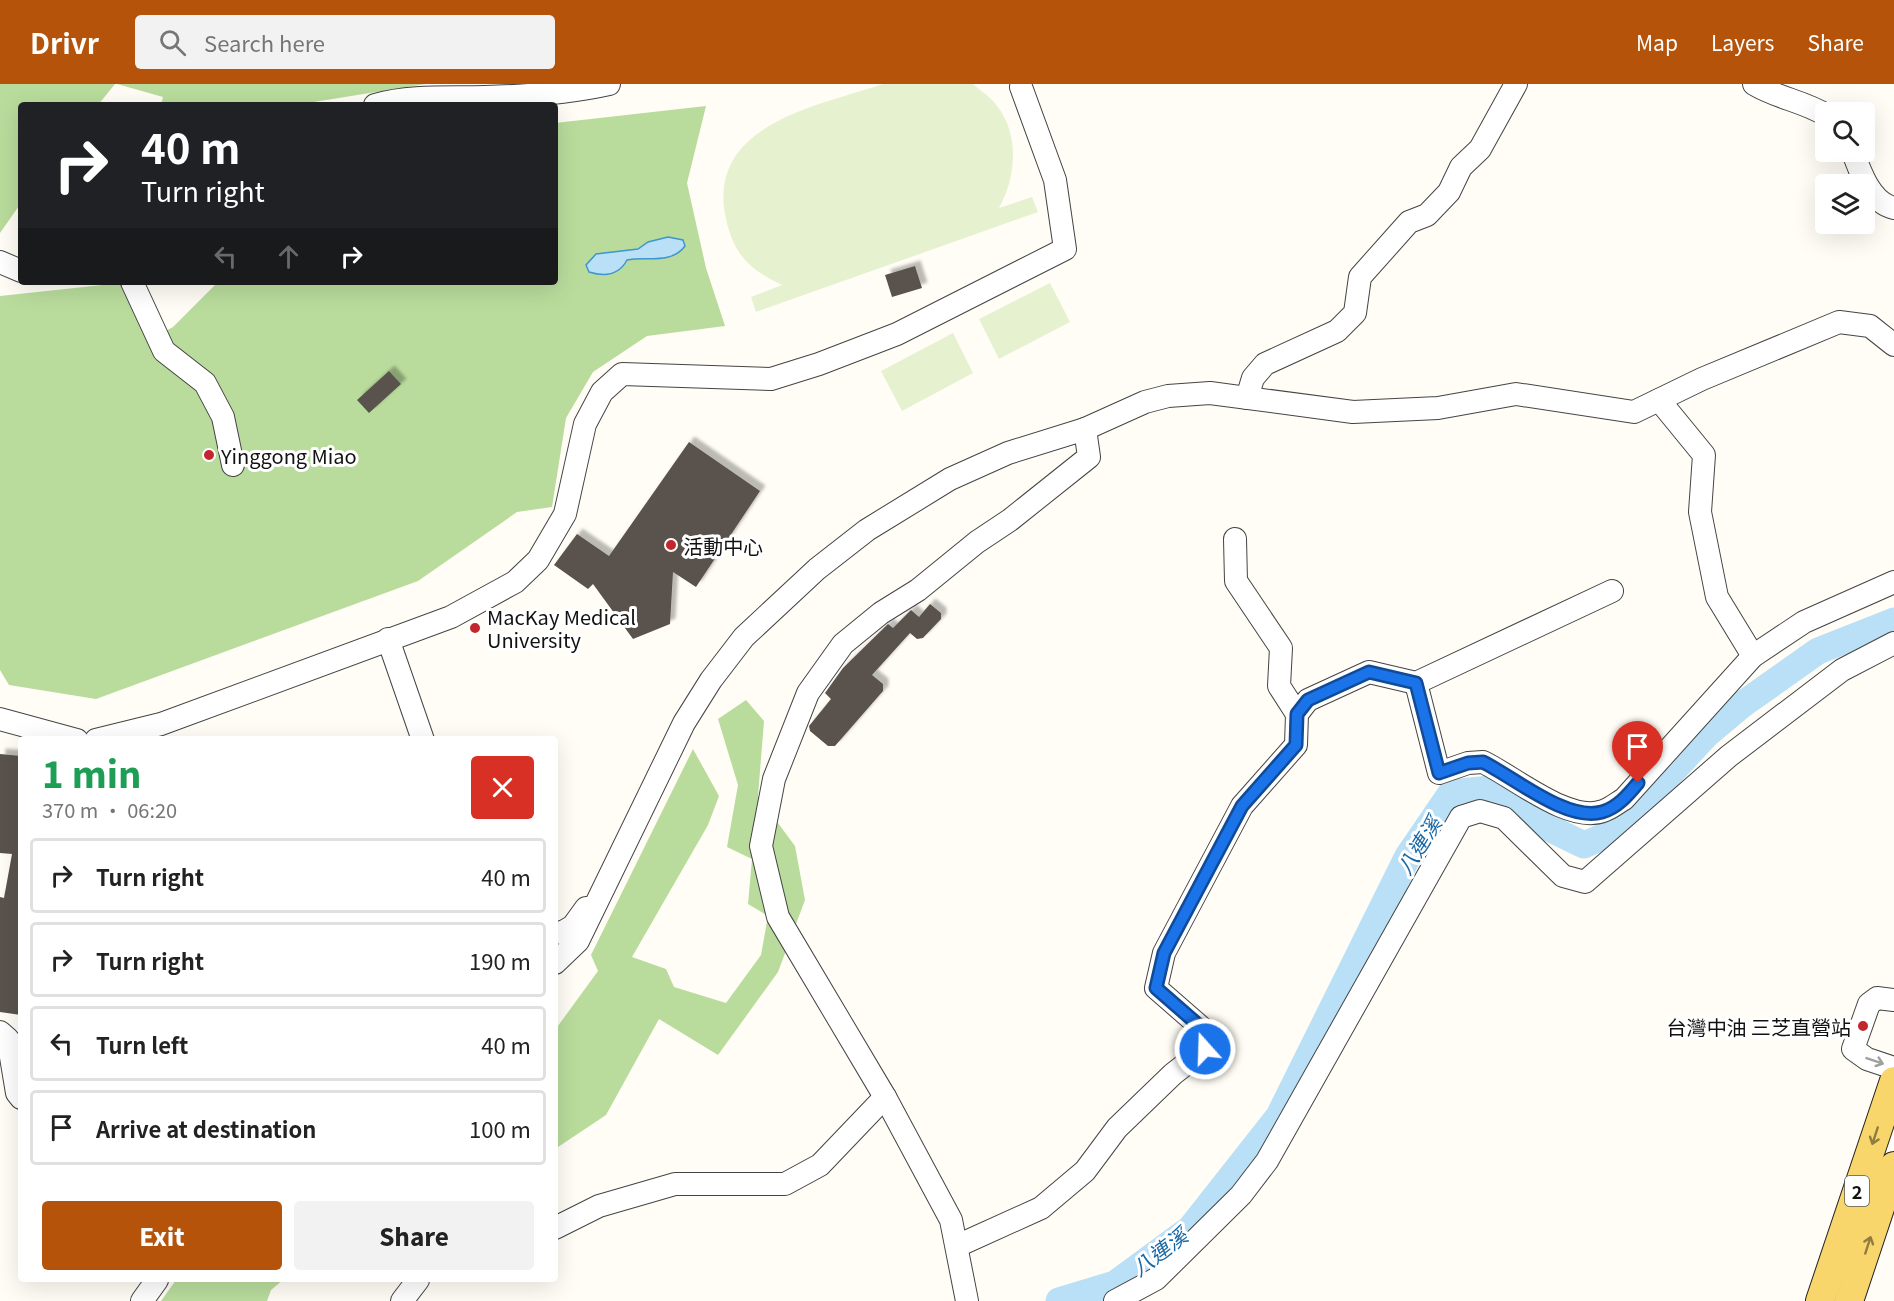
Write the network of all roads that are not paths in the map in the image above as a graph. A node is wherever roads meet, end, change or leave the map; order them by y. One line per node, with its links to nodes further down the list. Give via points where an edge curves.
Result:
1 (609, 84): 5 (lane, via 579,90)
2 (1516, 84): 13 (lane, via 1449,192 1427,215 1409,222 1360,277 1355,313 1337,331 1265,364 1253,378)
3 (1754, 84): 6 (lane)
4 (1021, 87): 20 (lane, via 1055,180 1065,249 897,334 771,379 622,374 602,392 585,424 566,514 538,560 515,582 478,603)
5 (386, 102)
6 (1815, 109)
7 (1858, 162): 8 (lane, via 1871,190 1884,206)
8 (1894, 208)
9 (0, 262): 10 (lane)
10 (18, 270)
11 (133, 285): 16 (lane, via 164,351 205,383 223,417)
12 (1894, 345): 14 (lane, via 1870,326 1839,322)
13 (1247, 398): 14 (lane, via 1353,412 1438,408 1516,394 1634,412); 15 (lane, via 1210,393 1168,396)
14 (1659, 400): 22 (lane, via 1704,455 1700,512 1717,597)
15 (1085, 429): 29 (lane, via 1008,453 950,479 867,530 778,604 744,637 684,723); 37 (lane, via 1089,457 843,644 808,693 774,779 761,846 778,917)
16 (233, 465)
17 (1235, 539): 24 (lane, via 1236,581 1281,648 1279,686)
18 (1894, 582): 22 (lane, via 1804,622)
19 (1612, 591): 23 (lane)
20 (388, 639): 27 (lane, via 160,724); 28 (lane)
21 (1894, 643): 46 (lane, via 1842,670 1729,756 1585,882 1563,876 1504,818 1480,811 1461,817 1267,1161 1240,1195 1156,1279)
22 (1753, 656): 23 (lane, via 1624,799 1603,812 1567,810 1483,762 1439,773)
23 (1416, 683): 24 (lane, via 1369,672 1308,700)
24 (1297, 714): 40 (lane, via 1296,745 1242,806 1164,953 1156,988 1203,1029 1205,1049 1117,1128 1085,1171 1041,1208)
25 (0, 719): 26 (lane)
26 (62, 736)
27 (112, 736)
28 (422, 736)
29 (603, 889): 30 (lane, via 573,926); 31 (lane, via 578,941)
30 (558, 932)
31 (558, 960)
32 (1894, 1000): 34 (lane, one-way to 34, via 1877,998 1869,1004 1853,1049 1867,1059)
33 (0, 1032): 36 (lane, via 8,1039)
34 (1894, 1068)
35 (1894, 1081): 47 (main road, 2, one-way to 47)
36 (18, 1094)
37 (885, 1098): 39 (lane, via 820,1165 785,1184 675,1184 599,1206); 40 (lane, via 951,1220)
38 (1894, 1166): 48 (main road, 2, one-way to 38)
39 (558, 1226)
40 (957, 1246): 45 (lane)
41 (156, 1282): 43 (lane)
42 (416, 1282): 44 (lane)
43 (142, 1301)
44 (402, 1301)
45 (967, 1301)
46 (1115, 1301)
47 (1820, 1301)
48 (1849, 1301)

